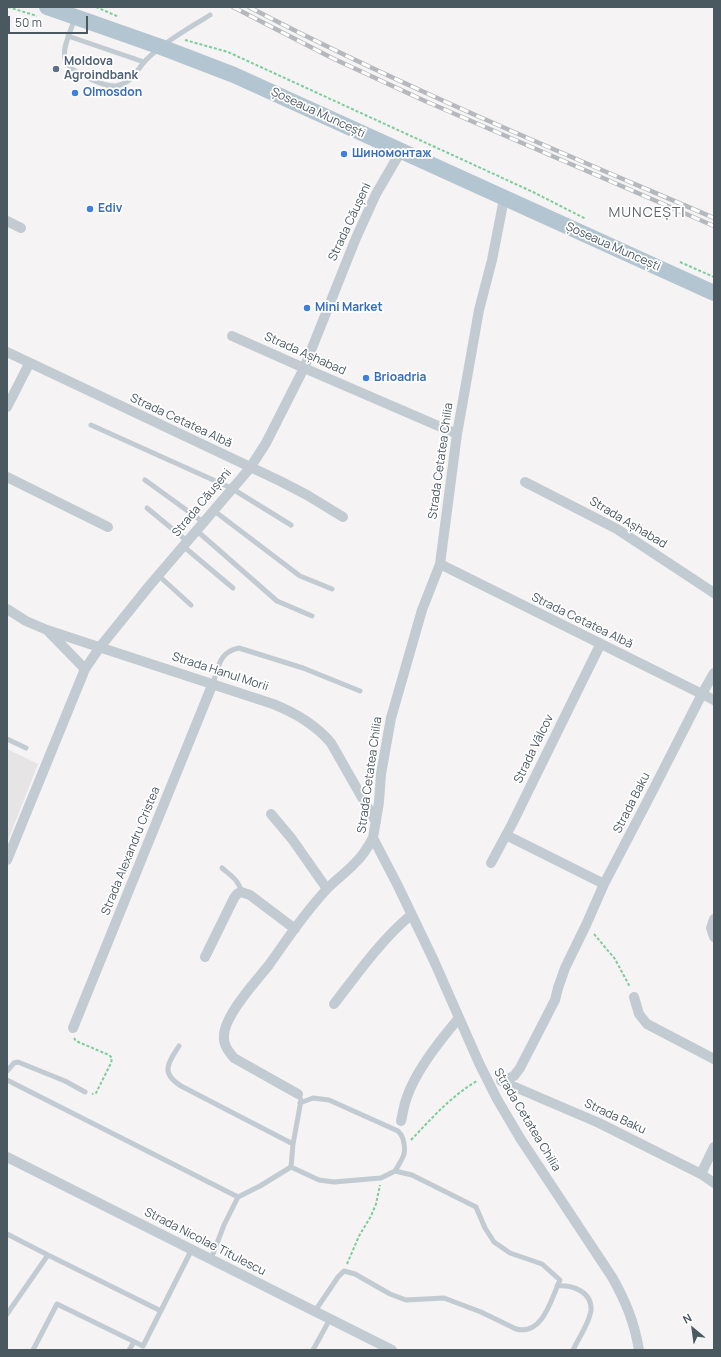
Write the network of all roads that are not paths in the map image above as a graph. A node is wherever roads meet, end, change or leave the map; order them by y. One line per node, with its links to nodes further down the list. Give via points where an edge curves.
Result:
1 (47, 7): 3 (main road, Șoseaua Muncești)
2 (210, 15): 5 (lane)
3 (74, 17): 4 (lane); 5 (main road, Șoseaua Muncești)
4 (68, 36): 6 (lane); 6 (lane, via 64,52 66,63 78,73 107,85 124,84)
5 (161, 47): 6 (lane); 7 (main road, Șoseaua Muncești, via 234,75)
6 (144, 62)
7 (400, 151): 8 (main road, Șoseaua Muncești); 15 (street, Strada Căușeni, via 376,194 356,238)
8 (504, 198): 11 (main road, Șoseaua Muncești); 18 (street, Strada Cetatea Chilia, via 479,310)
9 (7, 221): 10 (street)
10 (20, 228)
11 (714, 293)
12 (232, 336): 15 (street, Strada Așhabad)
13 (7, 352): 14 (street, Strada Cetatea Albă)
14 (29, 364): 16 (street); 19 (street, Strada Cetatea Albă)
15 (304, 368): 18 (street, Strada Așhabad); 19 (street, Strada Căușeni, via 266,443)
16 (7, 407)
17 (91, 425): 23 (lane)
18 (458, 434): 31 (street, Strada Cetatea Chilia)
19 (250, 468): 23 (street, Strada Căușeni); 26 (street, Strada Cetatea Albă, via 307,495)
20 (7, 477): 29 (street)
21 (145, 480): 28 (lane)
22 (525, 482): 35 (street, Strada Așhabad, via 617,529)
23 (231, 488): 25 (street, Strada Căușeni); 27 (lane)
24 (148, 508): 30 (lane)
25 (213, 510): 28 (street, Strada Căușeni); 34 (lane, via 300,576)
26 (343, 517)
27 (291, 525)
28 (200, 526): 30 (street, Strada Căușeni); 38 (lane, via 277,601)
29 (108, 528)
30 (185, 543): 32 (street, Strada Căușeni); 33 (lane)
31 (440, 564): 40 (street, Strada Cetatea Albă); 51 (street, Strada Cetatea Chilia, via 422,610 391,718)
32 (158, 575): 36 (lane); 41 (street, Strada Căușeni)
33 (233, 588)
34 (332, 589)
35 (714, 593)
36 (191, 605)
37 (7, 609): 39 (street, Strada Hanul Morii)
38 (312, 616)
39 (47, 630): 41 (street, Strada Hanul Morii); 42 (street)
40 (600, 645): 46 (street, Strada Cetatea Albă); 52 (street, Strada Vâlcov)
41 (100, 647): 42 (street, Strada Căușeni); 44 (street, Strada Hanul Morii)
42 (85, 669): 54 (street, Strada Căușeni)
43 (714, 673): 46 (street)
44 (213, 683): 45 (lane, via 222,657 230,650 239,648 303,668); 51 (street, Strada Hanul Morii, via 289,710 310,722 331,744); 68 (street, Strada Alexandru Cristea)
45 (360, 691)
46 (702, 694): 47 (street, Strada Cetatea Albă); 57 (street, Strada Baku)
47 (714, 700)
48 (7, 739): 49 (lane)
49 (26, 748)
50 (271, 814): 58 (street)
51 (376, 822): 53 (street, Strada Cetatea Chilia)
52 (506, 835): 55 (street, Strada Vâlcov); 57 (street)
53 (373, 838): 58 (street, via 355,863); 60 (street, Strada Cetatea Chilia)
54 (7, 860)
55 (491, 863)
56 (222, 868): 59 (lane, via 237,881)
57 (604, 884): 74 (street, Strada Baku, via 565,968 556,1000 520,1068 514,1076)
58 (327, 889): 62 (street)
59 (241, 892): 62 (street, via 250,895); 64 (street, via 234,898)
60 (411, 915): 66 (street, via 394,930); 67 (street, Strada Cetatea Chilia)
61 (714, 919): 63 (street, via 711,928)
62 (294, 929): 76 (street, via 242,999 228,1022 224,1037 227,1050 234,1058)
63 (713, 936)
64 (205, 957)
65 (634, 997): 70 (street, via 639,1014 647,1024)
66 (334, 1004)
67 (459, 1018): 72 (street, Strada Cetatea Chilia); 77 (street, via 423,1065 407,1096)
68 (73, 1028)
69 (180, 1046): 78 (lane, via 172,1056 167,1069 170,1078)
70 (714, 1059)
71 (7, 1071): 75 (lane, via 18,1062)
72 (486, 1078): 74 (street, Strada Baku); 101 (street, Strada Cetatea Chilia, via 520,1138 612,1277 631,1317)
73 (7, 1080): 85 (lane)
74 (502, 1081): 83 (street, Strada Baku, via 599,1123)
75 (85, 1092)
76 (299, 1098): 78 (lane); 82 (lane, via 329,1100 402,1134 405,1153)
77 (401, 1121)
78 (293, 1144): 81 (lane)
79 (714, 1147): 83 (street)
80 (7, 1157): 87 (street, Strada Nicolae Titulescu)
81 (291, 1167): 82 (lane, via 319,1180 334,1182 381,1178); 85 (lane)
82 (395, 1171): 90 (lane, via 412,1175 476,1207 494,1242 510,1253 542,1264 560,1280)
83 (701, 1174): 84 (street, Strada Baku)
84 (714, 1182)
85 (238, 1197): 89 (lane)
86 (7, 1234): 88 (lane)
87 (192, 1249): 89 (street, Strada Nicolae Titulescu); 91 (lane)
88 (48, 1255): 91 (lane); 93 (lane)
89 (211, 1259): 92 (street, Strada Nicolae Titulescu)
90 (557, 1286): 92 (lane, via 539,1324 523,1331 444,1298 406,1300 344,1271); 100 (lane, via 577,1288 590,1303 591,1310)
91 (161, 1311): 95 (lane, via 143,1346)
92 (315, 1311): 94 (street, Strada Nicolae Titulescu)
93 (7, 1314)
94 (330, 1319): 96 (street, Strada Nicolae Titulescu); 99 (lane)
95 (134, 1342): 97 (lane, via 57,1304); 98 (lane)
96 (386, 1349)
97 (33, 1350)
98 (129, 1350)
99 (313, 1350)
100 (573, 1350)
101 (639, 1350)

